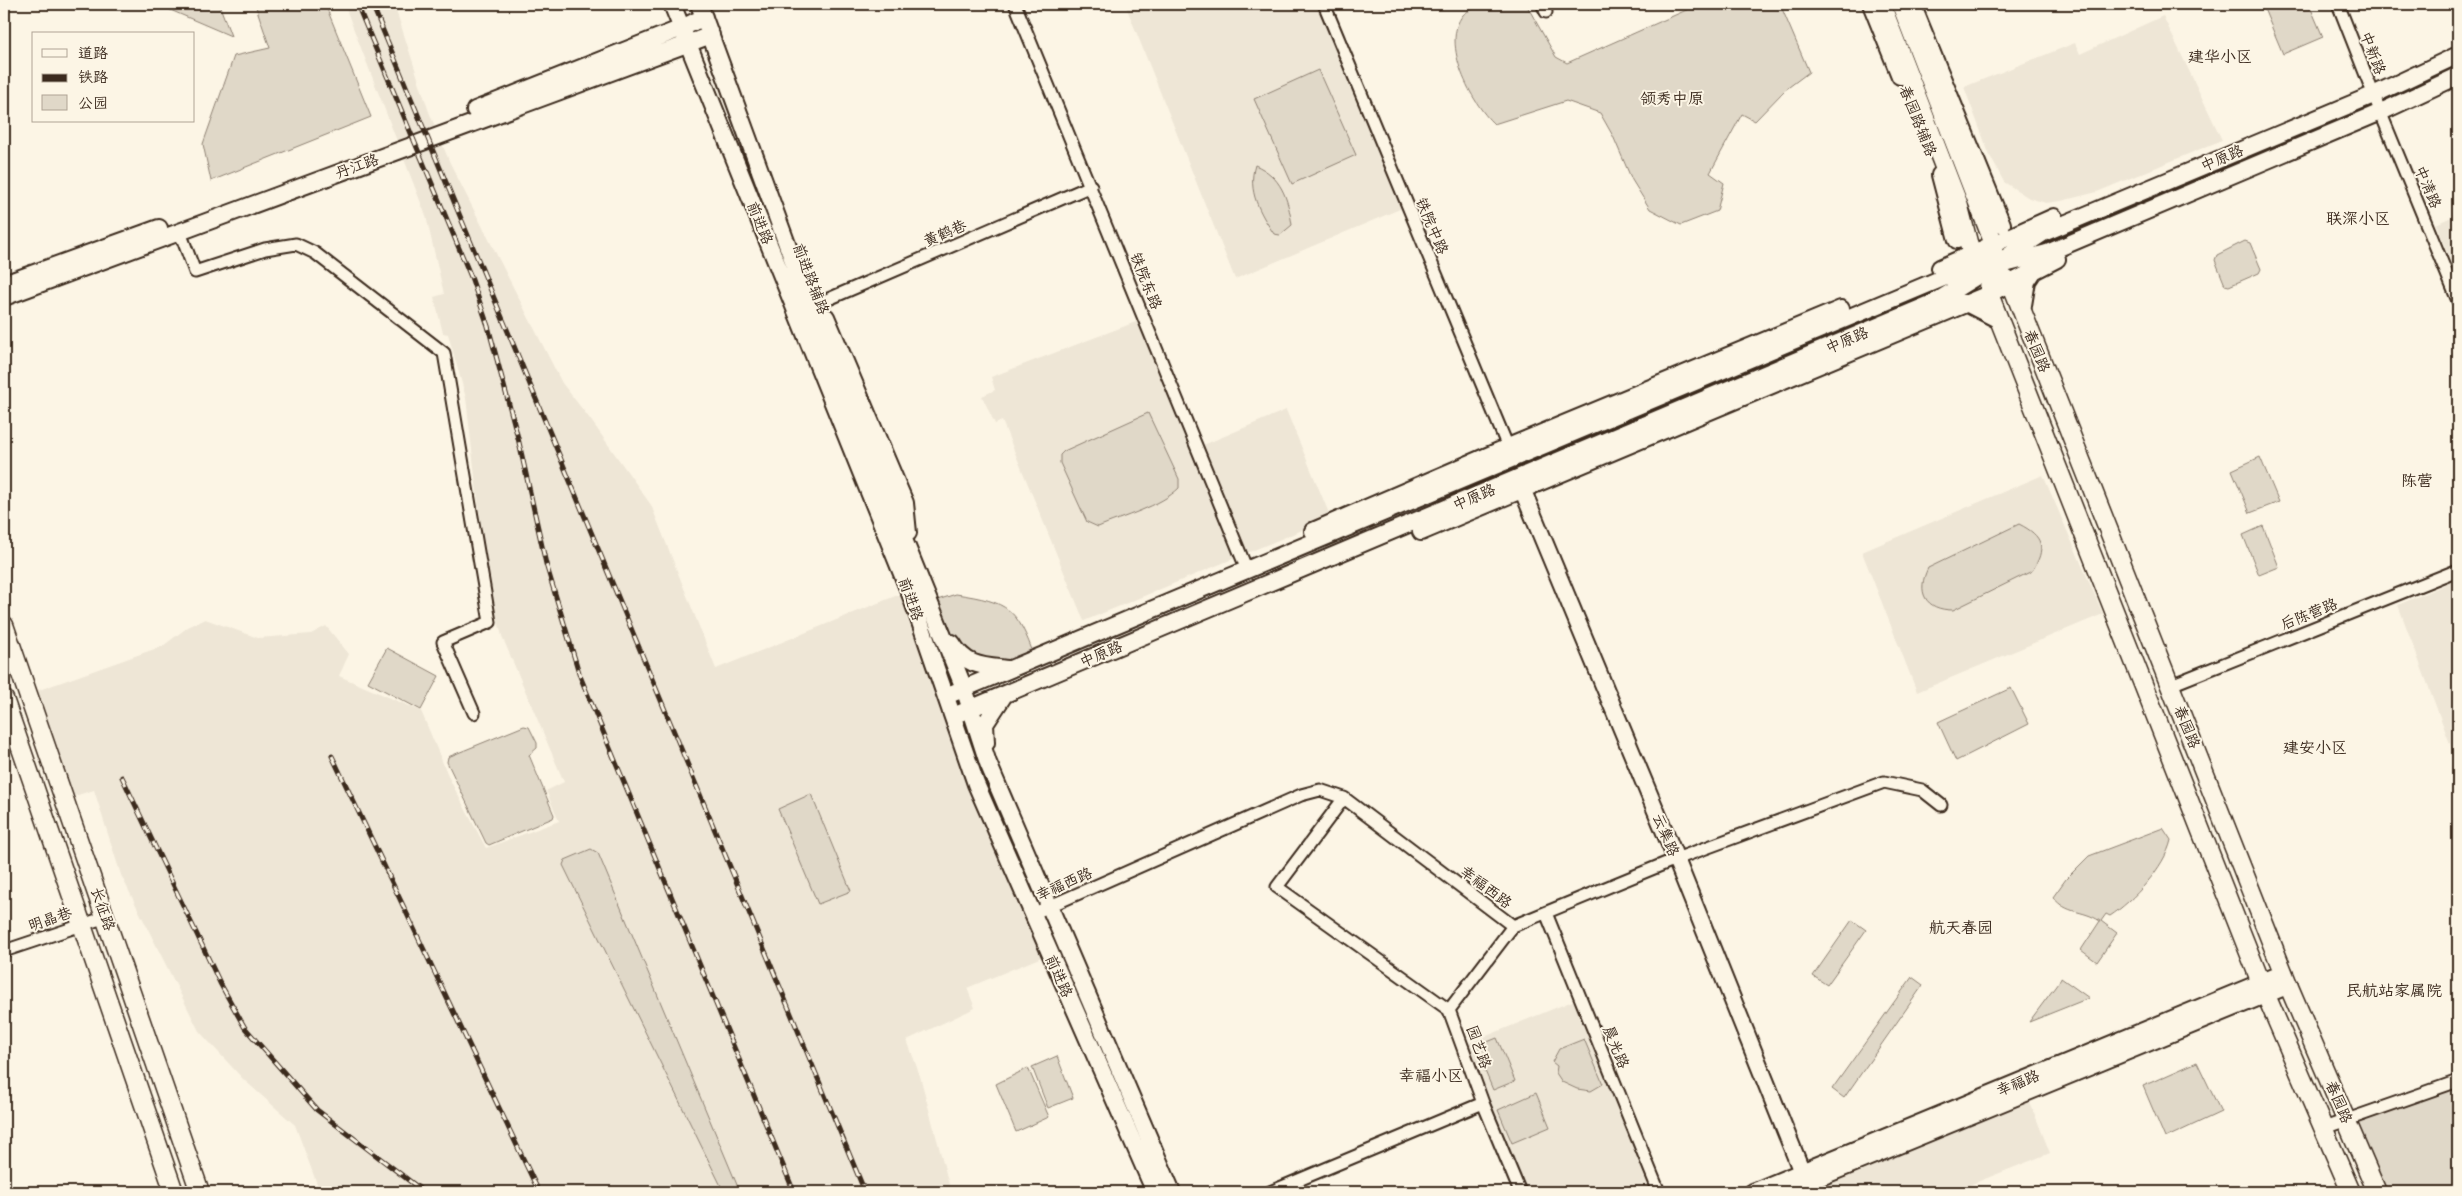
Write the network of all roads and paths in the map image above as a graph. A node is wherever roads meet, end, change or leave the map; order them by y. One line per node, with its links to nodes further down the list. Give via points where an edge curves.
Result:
1 (672, 4): 10 (main road, 前进路)
2 (1015, 4): 19 (street, 铁院东路)
3 (1324, 4): 44 (street, 铁院中路)
4 (1871, 4): 26 (main road, 春园路辅路, via 1942,181)
5 (1881, 4): 20 (main road)
6 (1901, 4): 21 (main road)
7 (1912, 4): 22 (main road)
8 (2338, 4): 17 (street, 中新路)
9 (704, 8): 10 (main road, 丹江路); 11 (main road, 前进路); 41 (main road, 前进路辅路)
10 (682, 28): 13 (main road, 前进路); 35 (main road, 丹江路, via 403,139)
11 (711, 35): 13 (main road, 丹江路); 41 (main road, 前进路)
12 (2458, 43): 17 (main road)
13 (688, 44): 24 (main road, 丹江路); 54 (main road, 前进路, via 911,596)
14 (2458, 55): 17 (main road, 中原路)
15 (2458, 76): 18 (main road, 中原路)
16 (2458, 87): 18 (main road)
17 (2371, 90): 18 (street, 中新路); 23 (main road); 25 (main road, 中原路)
18 (2382, 117): 28 (main road, 中原路); 32 (main road); 38 (street, 中清路)
19 (1091, 186): 41 (street, 黄鹤巷); 46 (street, 铁院东路)
20 (1958, 203): 26 (main road); 29 (main road)
21 (1981, 211): 22 (main road); 27 (main road)
22 (2002, 224): 23 (main road, via 2011,230)
23 (2021, 231): 25 (main road); 27 (main road)
24 (180, 232): 37 (main road, 丹江路); 57 (street, via 195,272 265,249 296,244 315,253 444,354 490,622 443,642)
25 (2043, 233): 31 (main road, 中原路)
26 (1957, 240): 30 (main road, via 1954,257)
27 (1994, 244): 29 (main road); 31 (main road, 春园路)
28 (2047, 252): 31 (main road, 中原路); 32 (main road)
29 (1972, 253): 30 (main road); 31 (main road)
30 (1948, 264): 33 (main road); 44 (main road)
31 (1990, 268): 33 (main road, 中原路, via 1962,270); 34 (main road); 36 (main road, 春园路); 39 (main road, 中原路)
32 (2036, 268): 34 (main road); 42 (main road, via 2027,281)
33 (1933, 282): 44 (main road, 中原路)
34 (2011, 283): 36 (main road); 42 (main road, 春园路)
35 (4, 284)
36 (1989, 294): 40 (main road); 43 (main road, 春园路)
37 (4, 298)
38 (2458, 301)
39 (1935, 302): 40 (main road); 45 (main road, 中原路)
40 (1966, 303): 43 (main road); 45 (main road)
41 (815, 305): 48 (main road, 前进路)
42 (2022, 311): 51 (main road, 春园路)
43 (1999, 320): 71 (main road, 春园路)
44 (1510, 453): 46 (main road, 中原路)
45 (1520, 484): 53 (main road, 中原路); 62 (main road, 云集路)
46 (1245, 566): 50 (main road, 中原路)
47 (2458, 570): 51 (street, 后陈营路)
48 (938, 618): 50 (main road, via 959,656 979,666); 52 (main road, 前进路)
49 (4, 625): 66 (main road, 长征路)
50 (1009, 669): 52 (main road, 中原路)
51 (2171, 685): 70 (main road, 春园路)
52 (964, 688): 54 (main road, 中原路); 56 (main road, 前进路)
53 (1004, 695): 56 (main road, 中原路); 59 (main road, via 985,724)
54 (946, 696): 58 (main road, 前进路)
55 (4, 699): 67 (main road, 长征路)
56 (972, 709): 58 (main road, 中原路); 59 (main road, 前进路)
57 (474, 713)
58 (953, 716): 65 (main road, 前进路, via 976,784)
59 (988, 763): 63 (main road, 前进路)
60 (1344, 798): 63 (street, 幸福西路, via 1320,790 1301,795); 68 (street, 幸福西路); 72 (street, via 1277,888)
61 (1941, 805): 62 (street, 幸福西路, via 1922,790 1884,782)
62 (1676, 859): 64 (street, 幸福西路); 77 (main road, 云集路)
63 (1049, 907): 65 (street, 幸福西路); 81 (main road, 前进路)
64 (1546, 913): 68 (street, 幸福西路); 84 (street, 晨光路)
65 (1032, 914): 80 (main road, 前进路)
66 (106, 917): 67 (street, 明晶巷); 79 (main road, 长征路)
67 (81, 924): 69 (street, 明晶巷); 78 (main road, 长征路)
68 (1513, 926): 72 (street)
69 (4, 950)
70 (2286, 979): 71 (main road, 幸福路); 75 (main road, 春园路)
71 (2264, 988): 76 (main road, 春园路); 77 (main road, 幸福路)
72 (1449, 1010): 74 (street, 园艺路)
73 (2458, 1081): 75 (street)
74 (1483, 1103): 82 (street); 83 (street, 园艺路)
75 (2347, 1120): 76 (street); 88 (main road, 春园路)
76 (2324, 1128): 87 (main road, 春园路)
77 (1806, 1182): 85 (main road, 幸福路); 86 (main road, 幸福路)
78 (174, 1192)
79 (200, 1192)
80 (1155, 1192)
81 (1172, 1192)
82 (1270, 1192)
83 (1520, 1192)
84 (1659, 1192)
85 (1752, 1192)
86 (1784, 1192)
87 (2351, 1192)
88 (2377, 1192)

